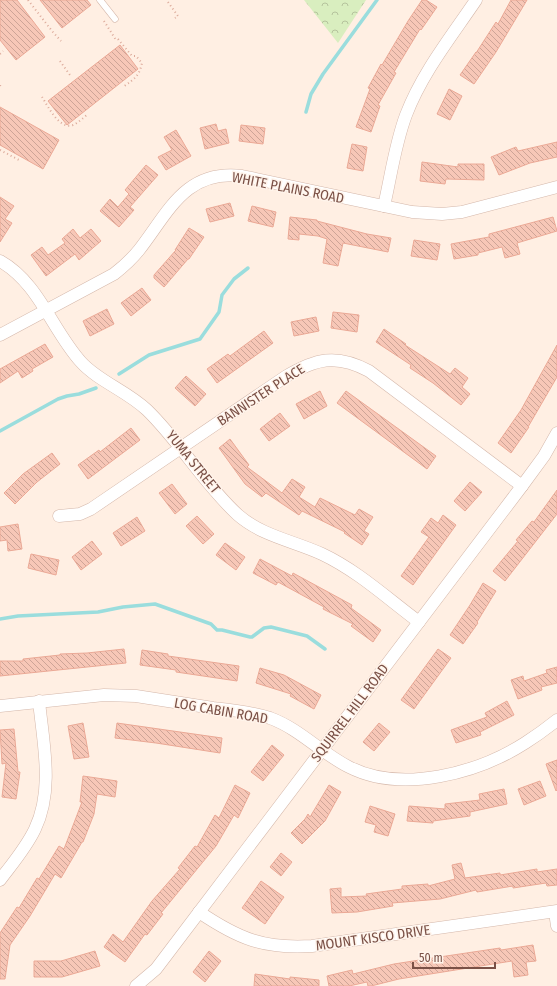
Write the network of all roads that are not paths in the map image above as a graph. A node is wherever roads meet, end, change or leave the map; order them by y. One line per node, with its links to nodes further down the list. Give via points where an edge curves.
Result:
1 (100, 0): 3 (lane)
2 (476, 0): 5 (street, via 427,73 413,100 400,135)
3 (115, 19)
4 (557, 187): 5 (street, WHITE PLAINS ROAD, via 449,214 422,214)
5 (384, 206): 7 (street, WHITE PLAINS ROAD, via 242,176 212,178 187,189 176,199 138,251 114,274)
6 (0, 261): 7 (street, YUMA STREET, via 18,274)
7 (46, 310): 8 (street, WHITE PLAINS ROAD); 10 (street, YUMA STREET, via 82,363 145,408)
8 (0, 335)
9 (557, 434): 11 (street, SQUIRREL HILL ROAD)
10 (181, 448): 11 (street, BANNISTER PLACE, via 302,367 316,361 339,360 369,371); 12 (street, BANNISTER PLACE, via 91,509 80,514); 13 (street, YUMA STREET, via 239,516 263,532 302,545 337,562)
11 (522, 486): 13 (street, SQUIRREL HILL ROAD)
12 (59, 516)
13 (419, 622): 17 (street, SQUIRREL HILL ROAD)
14 (38, 701): 15 (street, LOG CABIN ROAD); 17 (street, LOG CABIN ROAD, via 120,695 248,713 270,718 290,727); 18 (street, via 45,760 44,804 25,847)
15 (0, 706)
16 (557, 720): 17 (street, LOG CABIN ROAD, via 524,744 501,756 461,771 423,778 400,780 370,775 342,763)
17 (322, 750): 20 (street, SQUIRREL HILL ROAD)
18 (0, 880)
19 (556, 911): 20 (street, MOUNT KISCO DRIVE, via 290,948 250,941); 21 (street)
20 (199, 912): 22 (street, SQUIRREL HILL ROAD, via 156,969)
21 (557, 926)
22 (136, 986)

